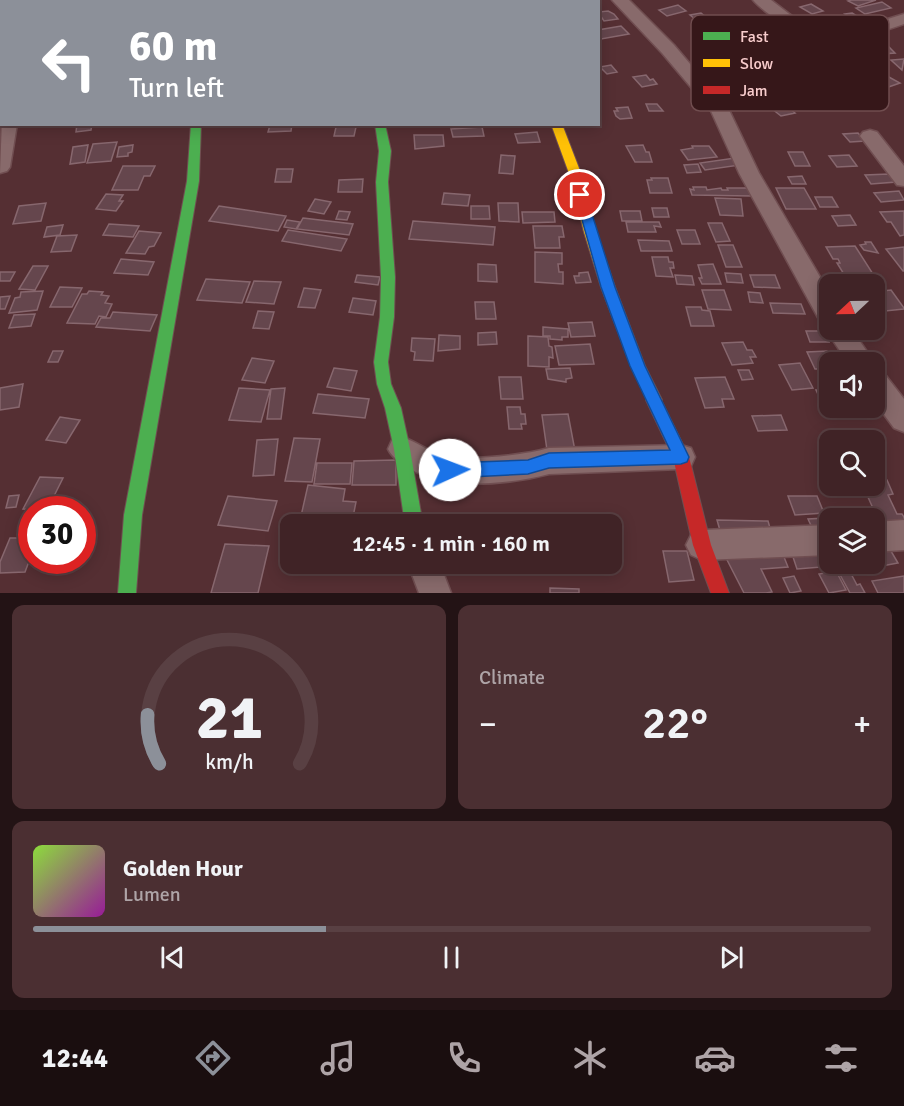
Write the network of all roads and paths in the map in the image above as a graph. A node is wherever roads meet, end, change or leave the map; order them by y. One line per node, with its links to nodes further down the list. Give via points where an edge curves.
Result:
1 (620, 0): 6 (street)
2 (761, 0): 3 (street)
3 (780, 15)
4 (904, 19): 5 (street)
5 (889, 23)
6 (691, 76)
7 (720, 111): 15 (street, via 749,173)
8 (8, 126): 13 (street)
9 (196, 126): 26 (street, via 193,181 133,515)
10 (380, 126): 18 (street, via 385,151 382,183 388,277 381,362)
11 (557, 126): 19 (street, via 576,176 608,287 638,366)
12 (870, 136): 14 (street)
13 (0, 167)
14 (904, 180)
15 (819, 297)
16 (885, 395): 17 (street)
17 (904, 420)
18 (402, 449): 19 (street, via 450,470 528,467 549,461); 20 (street)
19 (681, 457): 24 (street)
20 (412, 514)
21 (904, 535): 22 (street)
22 (885, 536)
23 (819, 540): 24 (street)
24 (702, 545): 28 (street)
25 (427, 574): 27 (street)
26 (128, 593)
27 (435, 593)
28 (720, 593)

